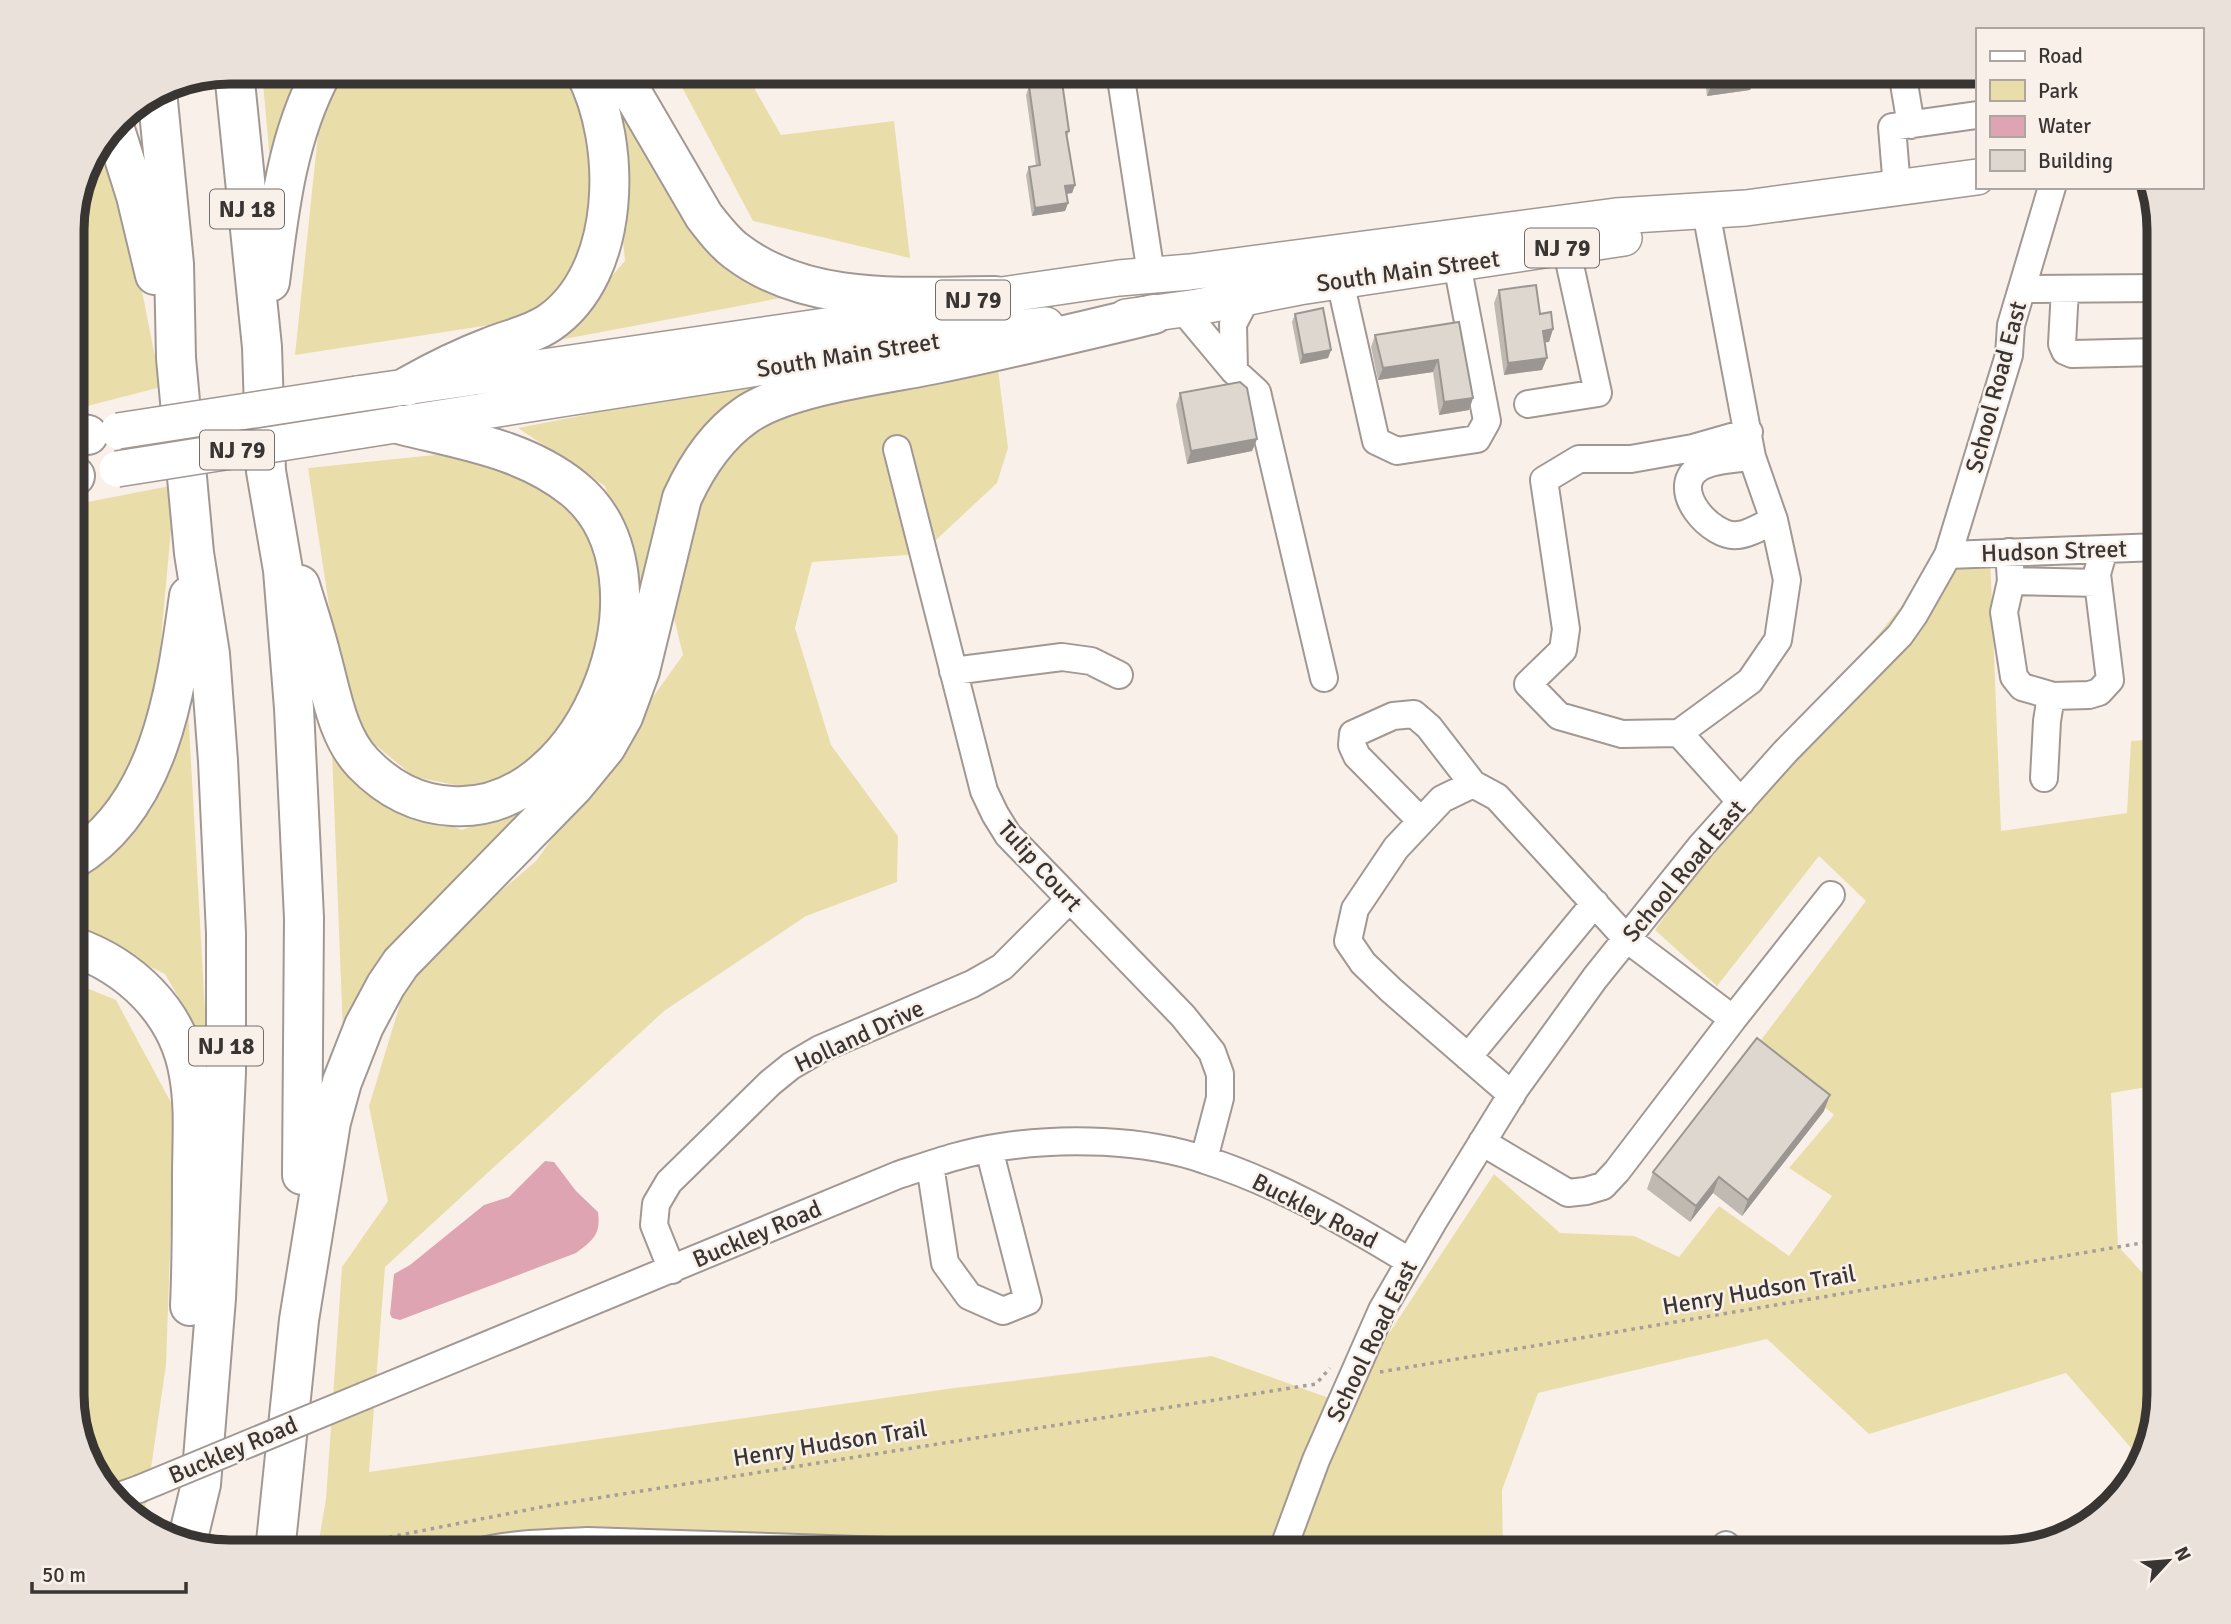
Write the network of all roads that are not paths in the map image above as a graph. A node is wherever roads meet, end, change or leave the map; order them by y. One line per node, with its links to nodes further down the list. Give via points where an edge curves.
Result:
1 (235, 84): 26 (highway, NJ 18)
2 (317, 84): 26 (highway, via 286,170)
3 (589, 84): 30 (highway, via 603,122 609,183 600,249 582,289 549,323 447,364)
4 (627, 84): 23 (highway, via 704,216 736,251 765,269 826,290 888,296)
5 (1122, 84): 18 (street)
6 (1904, 84): 9 (street)
7 (158, 103): 28 (highway, NJ 18, via 174,264)
8 (1976, 116): 9 (street)
9 (1910, 125): 12 (street, via 1892,127)
10 (117, 137): 28 (highway)
11 (1976, 177): 12 (main road, South Main Street / NJ 79)
12 (1897, 188): 14 (main road, South Main Street / NJ 79)
13 (2051, 189): 21 (street, School Road East)
14 (1746, 208): 15 (main road, South Main Street / NJ 79); 18 (main road, South Main Street / NJ 79, via 1616,216)
15 (1707, 218): 16 (main road, South Main Street / NJ 79); 34 (street)
16 (1566, 247): 17 (main road, South Main Street / NJ 79); 31 (street, via 1598,393)
17 (1457, 264): 19 (main road, South Main Street / NJ 79); 19 (street, via 1487,421 1476,439 1397,451 1376,441)
18 (1152, 274): 23 (main road, South Main Street / NJ 79)
19 (1340, 281): 24 (main road, South Main Street / NJ 79)
20 (2147, 288): 22 (street)
21 (2022, 289): 22 (street); 43 (street, School Road East, via 2011,325 2009,355)
22 (2065, 289): 27 (street, via 2065,351)
23 (995, 296): 30 (main road, South Main Street / NJ 79, via 888,317)
24 (1247, 298): 25 (main road, South Main Street / NJ 79); 29 (street, via 1233,324)
25 (1168, 312): 29 (street); 32 (main road, South Main Street / NJ 79, via 1007,329); 70 (highway, via 781,398 747,414 712,446 682,498 640,671 606,747 575,786 410,952 364,1026 331,1122)
26 (262, 347): 36 (highway, NJ 18)
27 (2147, 352)
28 (176, 358): 41 (highway, NJ 18)
29 (1234, 371): 48 (street, via 1257,392)
30 (408, 386): 33 (main road, South Main Street / NJ 79, bridge)
31 (1528, 404)
32 (402, 425): 36 (highway, via 509,452 547,469 594,509 616,559 620,600 613,658 587,719 550,769 512,795 486,804 441,805 404,795 362,762 347,740); 37 (main road, South Main Street / NJ 79, bridge)
33 (87, 434)
34 (1751, 444): 38 (street); 38 (street, via 1696,470 1688,483 1689,499 1723,534 1738,535); 50 (street, via 1631,459 1578,459 1544,480 1566,629 1563,649 1528,684 1559,716 1622,734)
35 (897, 449): 46 (street, Tulip Court)
36 (266, 471): 70 (highway, NJ 18, via 283,570 302,846 304,1090)
37 (84, 474)
38 (1774, 520): 50 (street, via 1787,580 1778,640 1750,681)
39 (2147, 547): 40 (street, Hudson Street)
40 (2104, 549): 42 (street, Hudson Street); 45 (street)
41 (194, 552): 55 (highway, via 173,696 150,764 119,817); 73 (highway, NJ 18, via 210,654 218,761 226,933 226,1072 201,1484)
42 (2010, 552): 43 (street, Hudson Street); 44 (street)
43 (1948, 555): 53 (street, School Road East, via 1900,635)
44 (2011, 581): 45 (street); 49 (street, via 2004,612 2014,677 2022,687)
45 (2098, 583): 49 (street, via 2110,680 2089,695)
46 (953, 671): 47 (street, via 1062,657 1091,661); 57 (street, Tulip Court, via 984,791 995,814 1008,835)
47 (1119, 676)
48 (1324, 678)
49 (2052, 696): 51 (street)
50 (1679, 733): 53 (street)
51 (2044, 778)
52 (1473, 785): 54 (street, via 1442,799); 54 (street, via 1414,714 1393,716 1353,734 1357,756); 58 (street, via 1497,797)
53 (1741, 802): 59 (street, School Road East)
54 (1421, 821): 62 (street, via 1396,848 1355,909 1348,941 1363,963)
55 (84, 851)
56 (1831, 895): 61 (street)
57 (1069, 900): 66 (street, Tulip Court, via 1183,1016 1212,1052 1220,1074 1220,1098); 69 (street, Holland Drive, via 1002,967 820,1049 769,1083 669,1182 656,1204 654,1225)
58 (1595, 903): 59 (street); 62 (street)
59 (1627, 939): 61 (street); 63 (street, School Road East)
60 (84, 951): 72 (highway, via 126,973 150,995 177,1035 190,1076 191,1275 179,1493)
61 (1733, 1018): 64 (street, via 1603,1186 1568,1193)
62 (1468, 1057): 63 (street)
63 (1512, 1095): 64 (street, School Road East)
64 (1482, 1142): 68 (street, School Road East)
65 (989, 1149): 66 (street, Buckley Road, via 1101,1142); 67 (street, Buckley Road); 67 (street, via 1028,1301 1003,1311 969,1296 945,1263)
66 (1204, 1159): 68 (street, Buckley Road, via 1317,1209)
67 (930, 1165): 69 (street, Buckley Road)
68 (1409, 1261): 75 (street, School Road East, via 1382,1310 1316,1460)
69 (672, 1270): 71 (street, Buckley Road, bridge)
70 (299, 1320): 74 (highway, NJ 18)
71 (126, 1493)
72 (186, 1533)
73 (188, 1533)
74 (276, 1540)
75 (1286, 1540)

